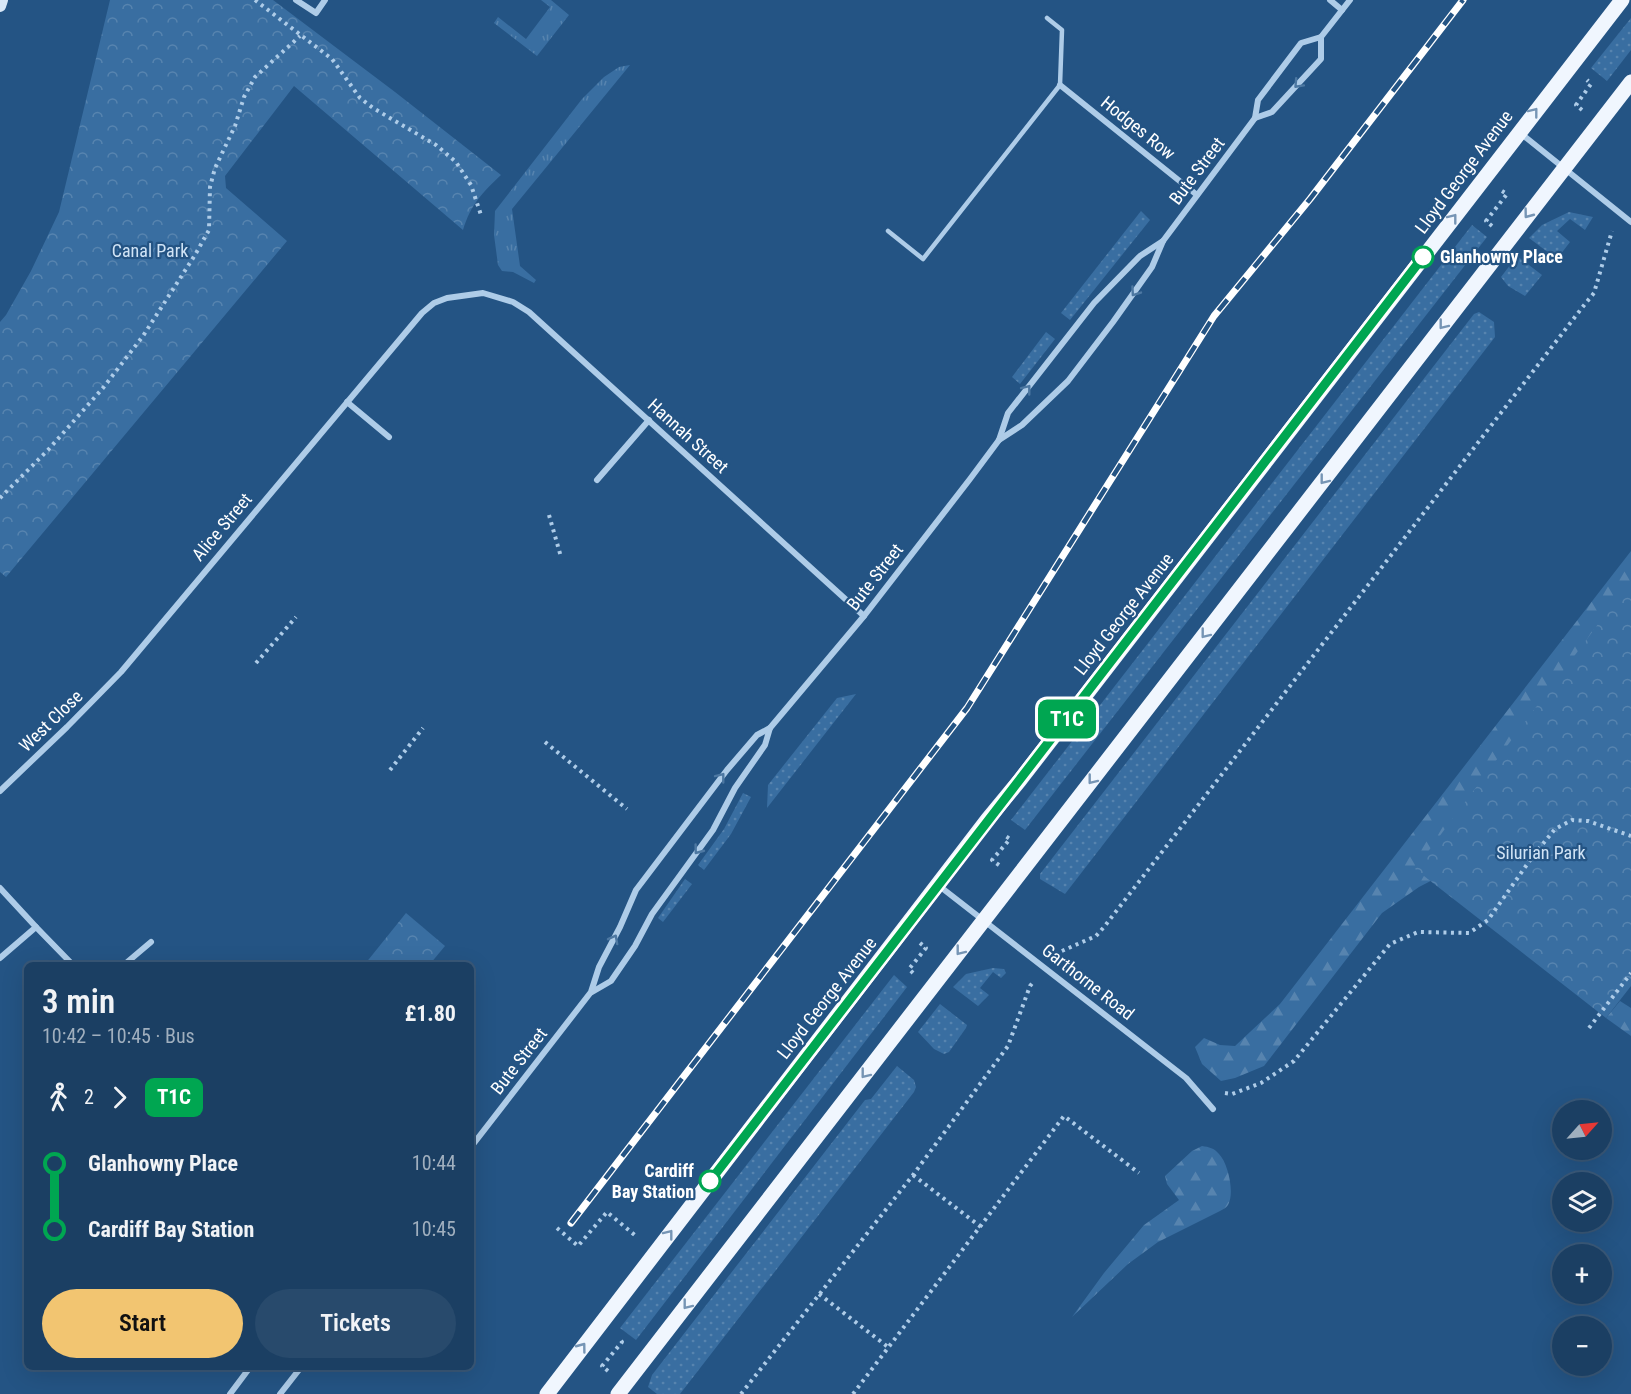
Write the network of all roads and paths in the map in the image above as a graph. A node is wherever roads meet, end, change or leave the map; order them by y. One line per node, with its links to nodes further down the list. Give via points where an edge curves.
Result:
1 (2, 0): 9 (street)
2 (255, 0): 10 (path)
3 (264, 0): 10 (path)
4 (296, 0): 5 (street, via 315,13)
5 (326, 0)
6 (1330, 0): 11 (street)
7 (1350, 0): 11 (street, Bute Street)
8 (1622, 0): 20 (main road, Lloyd George Avenue, one-way to 8)
9 (0, 6)
10 (263, 7): 13 (path)
11 (1342, 10): 14 (street, Bute Street)
12 (1047, 18): 17 (lane, via 1062,30)
13 (300, 36): 24 (path, via 332,59 360,98 436,144 456,162 471,185); 36 (path, via 255,77 244,97 210,187 209,230 143,336 103,388)
14 (1321, 37): 19 (street, Bute Street, via 1301,43 1258,99); 19 (street, Bute Street, one-way to 19, via 1321,59 1272,112)
15 (1584, 78): 18 (path, via 1591,84 1576,105)
16 (1631, 82): 21 (main road)
17 (1060, 86): 23 (street, Hodges Row); 27 (lane, via 923,259)
18 (1586, 113)
19 (1255, 118): 23 (street, Bute Street)
20 (1519, 132): 21 (street); 52 (main road, Lloyd George Avenue, one-way to 20)
21 (1563, 168): 25 (street); 54 (main road, one-way to 54)
22 (1499, 189): 26 (path, via 1507,194 1486,221)
23 (1197, 195): 29 (street, Bute Street)
24 (482, 215)
25 (1631, 222)
26 (1495, 228)
27 (888, 231)
28 (1610, 234): 58 (path, via 1593,293 1433,501 1104,927 1096,936)
29 (1163, 241): 34 (street, Bute Street, one-way to 34, via 1152,267 1068,381 1022,425); 34 (street, Bute Street, one-way to 29, via 1008,413 1094,303 1140,256)
30 (483, 293): 31 (street, Alice Street, via 434,303); 32 (street, Hannah Street, via 513,302 529,312)
31 (347, 402): 33 (street); 42 (street, Alice Street)
32 (649, 420): 35 (street); 39 (street, Hannah Street)
33 (388, 437)
34 (999, 440): 39 (street, Bute Street)
35 (597, 480)
36 (0, 498)
37 (549, 515): 38 (path)
38 (561, 557)
39 (864, 615): 44 (street, Bute Street)
40 (296, 617): 41 (path)
41 (256, 663)
42 (121, 672): 47 (street, West Close)
43 (423, 728): 46 (path)
44 (770, 728): 65 (street, Bute Street, one-way to 65, via 765,745 735,788 713,830 652,914 635,946 610,981); 65 (street, Bute Street, one-way to 44, via 636,890 728,770 757,735)
45 (545, 742): 48 (path)
46 (390, 770)
47 (0, 791)
48 (627, 810)
49 (1001, 832): 51 (path, via 1010,839 992,860)
50 (1631, 836): 67 (path, via 1588,821 1572,820 1556,829 1488,920 1469,933 1418,932 1390,944 1294,1061 1261,1083 1232,1094)
51 (1002, 867)
52 (938, 885): 54 (street, Garthorne Road); 83 (main road, Lloyd George Avenue, one-way to 52)
53 (0, 888): 55 (street)
54 (984, 921): 67 (street, Garthorne Road); 84 (main road, one-way to 84)
55 (36, 927): 59 (street); 60 (street)
56 (917, 941): 63 (path, via 926,948 909,969)
57 (151, 942): 61 (street)
58 (1054, 954)
59 (0, 958)
60 (70, 962)
61 (127, 962)
62 (1631, 973): 66 (path)
63 (917, 976)
64 (1030, 986): 71 (path, via 1008,1046)
65 (591, 992): 69 (street, Bute Street)
66 (1589, 1028)
67 (1195, 1088): 68 (street, Garthorne Road)
68 (1214, 1109)
69 (474, 1143)
70 (1139, 1173): 72 (path, via 1064,1116)
71 (913, 1175): 72 (path); 75 (path)
72 (981, 1227): 77 (path)
73 (557, 1228): 74 (path, via 579,1246 607,1212)
74 (637, 1237)
75 (819, 1294): 77 (path); 85 (path)
76 (613, 1335): 80 (path, via 622,1342 602,1366)
77 (888, 1347): 86 (path)
78 (248, 1370): 81 (street)
79 (299, 1370): 82 (street)
80 (612, 1374)
81 (230, 1394)
82 (280, 1394)
83 (547, 1394)
84 (618, 1394)
85 (741, 1394)
86 (853, 1394)

